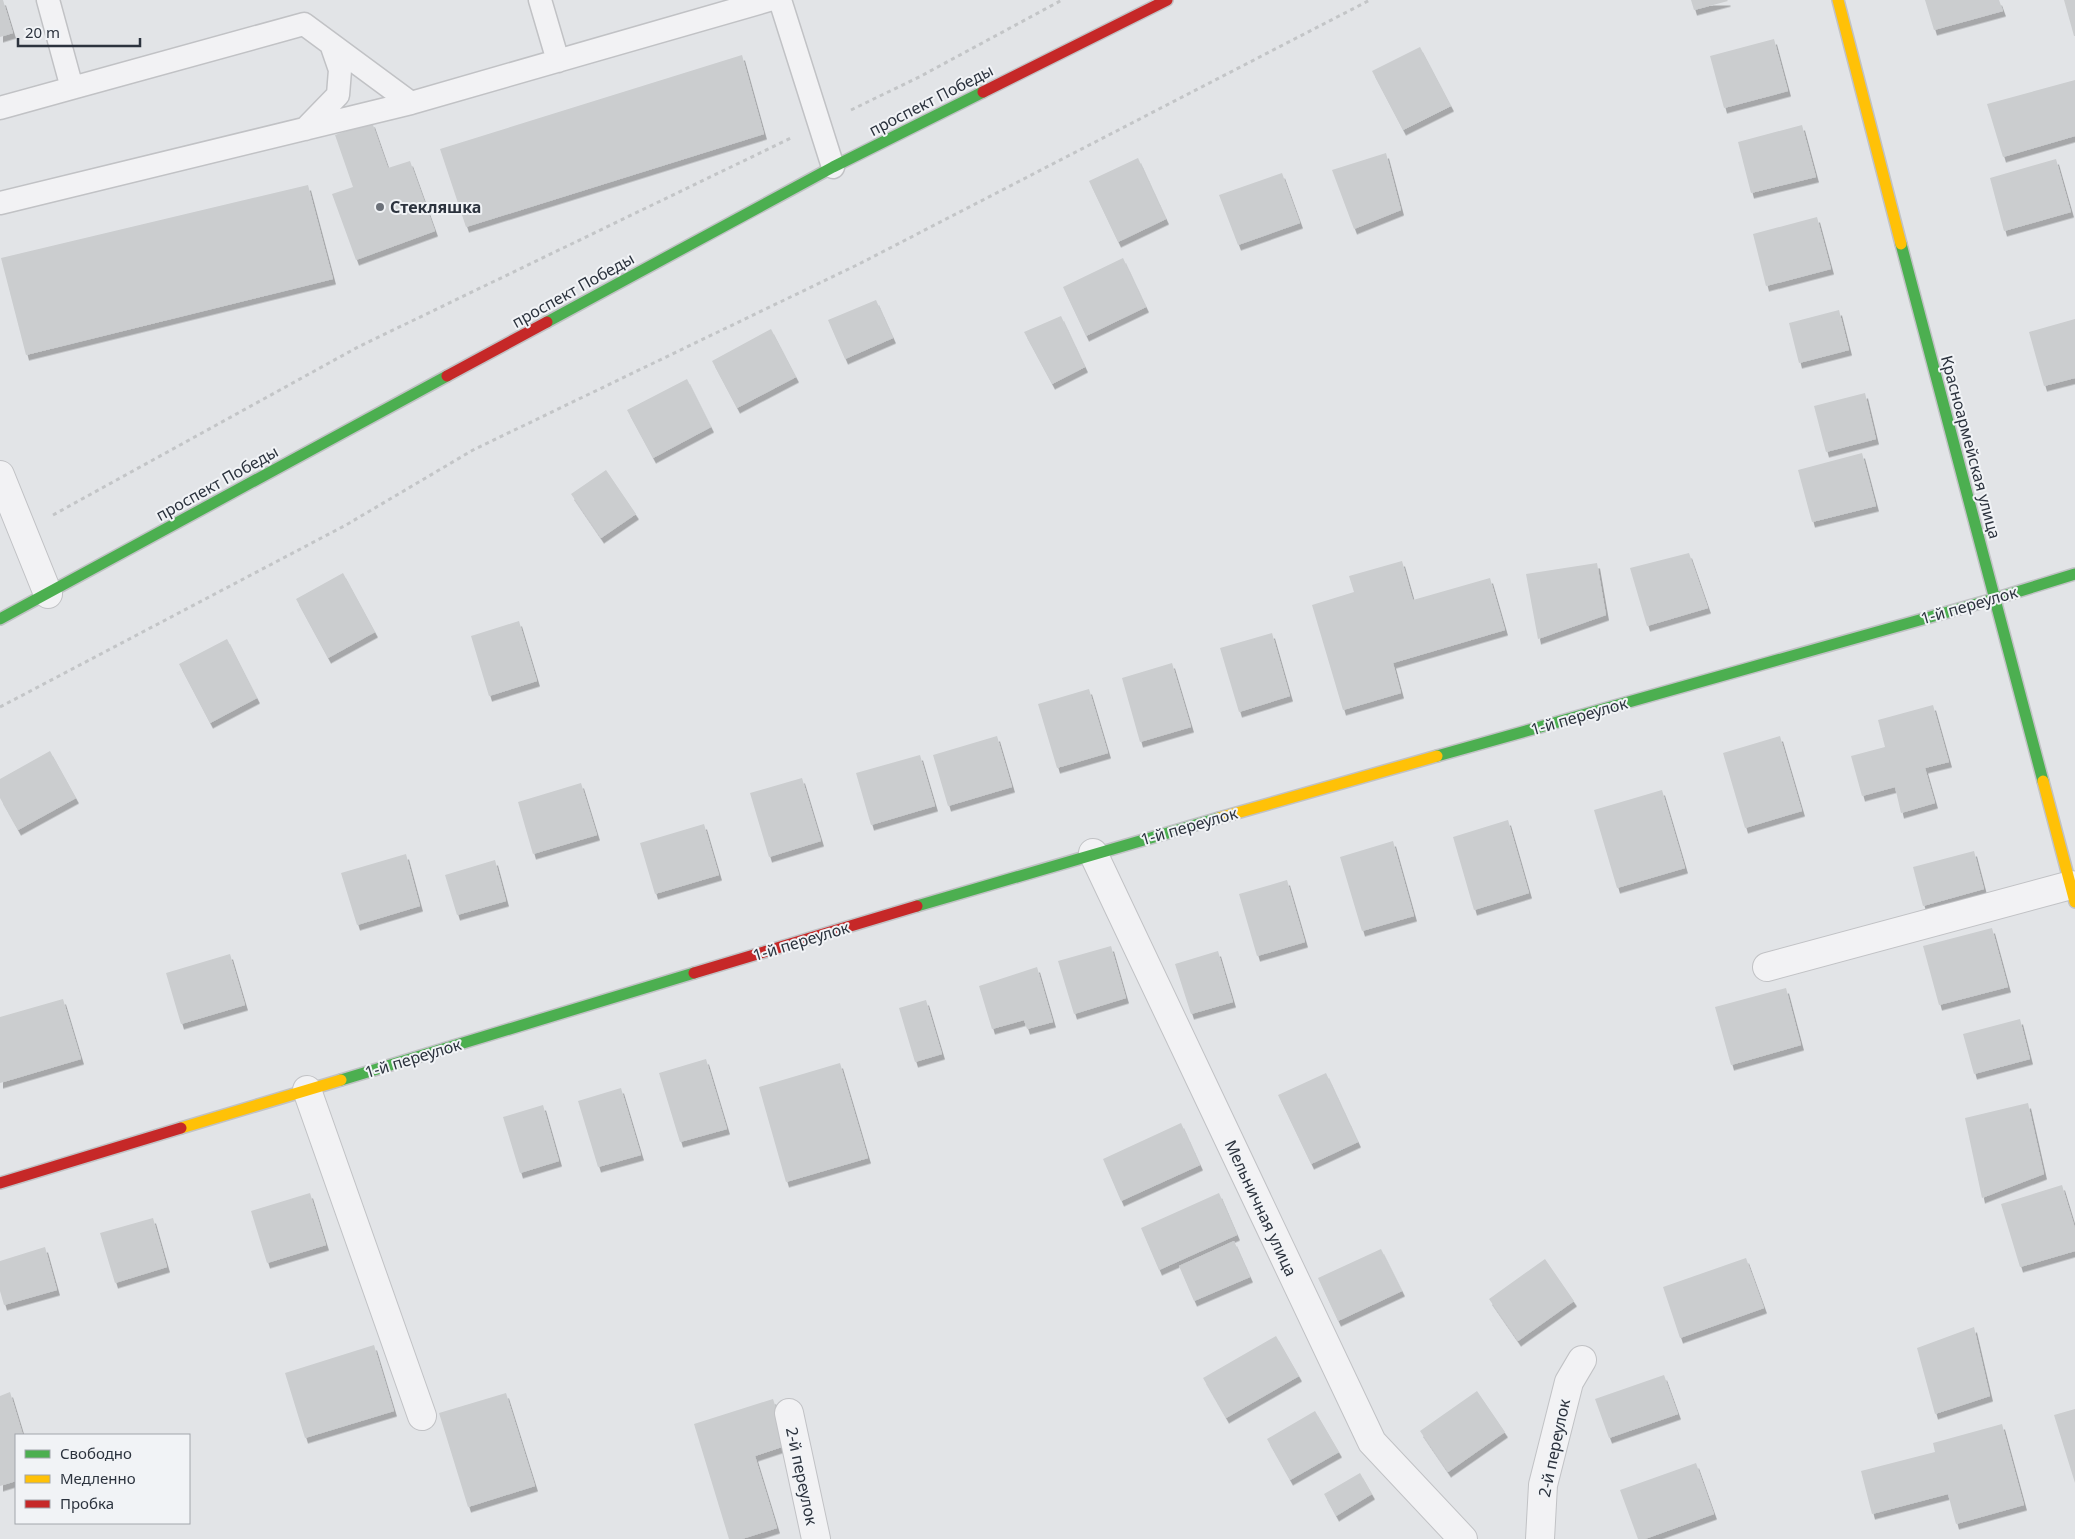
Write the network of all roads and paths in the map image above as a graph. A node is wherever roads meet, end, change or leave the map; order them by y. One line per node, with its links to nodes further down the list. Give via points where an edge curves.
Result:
1 (48, 0): 11 (lane)
2 (540, 0): 10 (lane)
3 (769, 0): 10 (lane)
4 (780, 0): 14 (lane)
5 (1062, 0): 14 (path, via 922,76)
6 (1167, 0): 16 (street, проспект Победы)
7 (1370, 0): 24 (path, via 859,264 473,450 346,525)
8 (1838, 0): 22 (street, Красноармейская улица)
9 (331, 44): 11 (lane, via 304,24); 12 (lane); 15 (lane, via 340,70 338,95)
10 (558, 61): 12 (lane)
11 (72, 88): 13 (lane)
12 (411, 104): 15 (lane)
13 (0, 108)
14 (820, 125): 16 (lane); 19 (path, via 358,347)
15 (304, 129): 17 (lane)
16 (833, 167): 21 (street, проспект Победы)
17 (0, 203)
18 (0, 475): 19 (street)
19 (23, 532): 21 (street)
20 (2075, 574): 22 (street, 1-й переулок)
21 (48, 594): 23 (street, проспект Победы)
22 (1994, 599): 25 (street, 1-й переулок); 26 (street, Красноармейская улица)
23 (0, 619)
24 (0, 707)
25 (1093, 853): 28 (street, 1-й переулок); 34 (street, Мельничная улица, via 1372,1442)
26 (2073, 893): 27 (street)
27 (1767, 967)
28 (307, 1090): 29 (street, 1-й переулок); 32 (street)
29 (0, 1182)
30 (1582, 1360): 35 (street, 2-й переулок, via 1569,1382 1543,1485)
31 (789, 1413): 33 (street, 2-й переулок)
32 (422, 1416)
33 (816, 1539)
34 (1463, 1539)
35 (1540, 1539)

